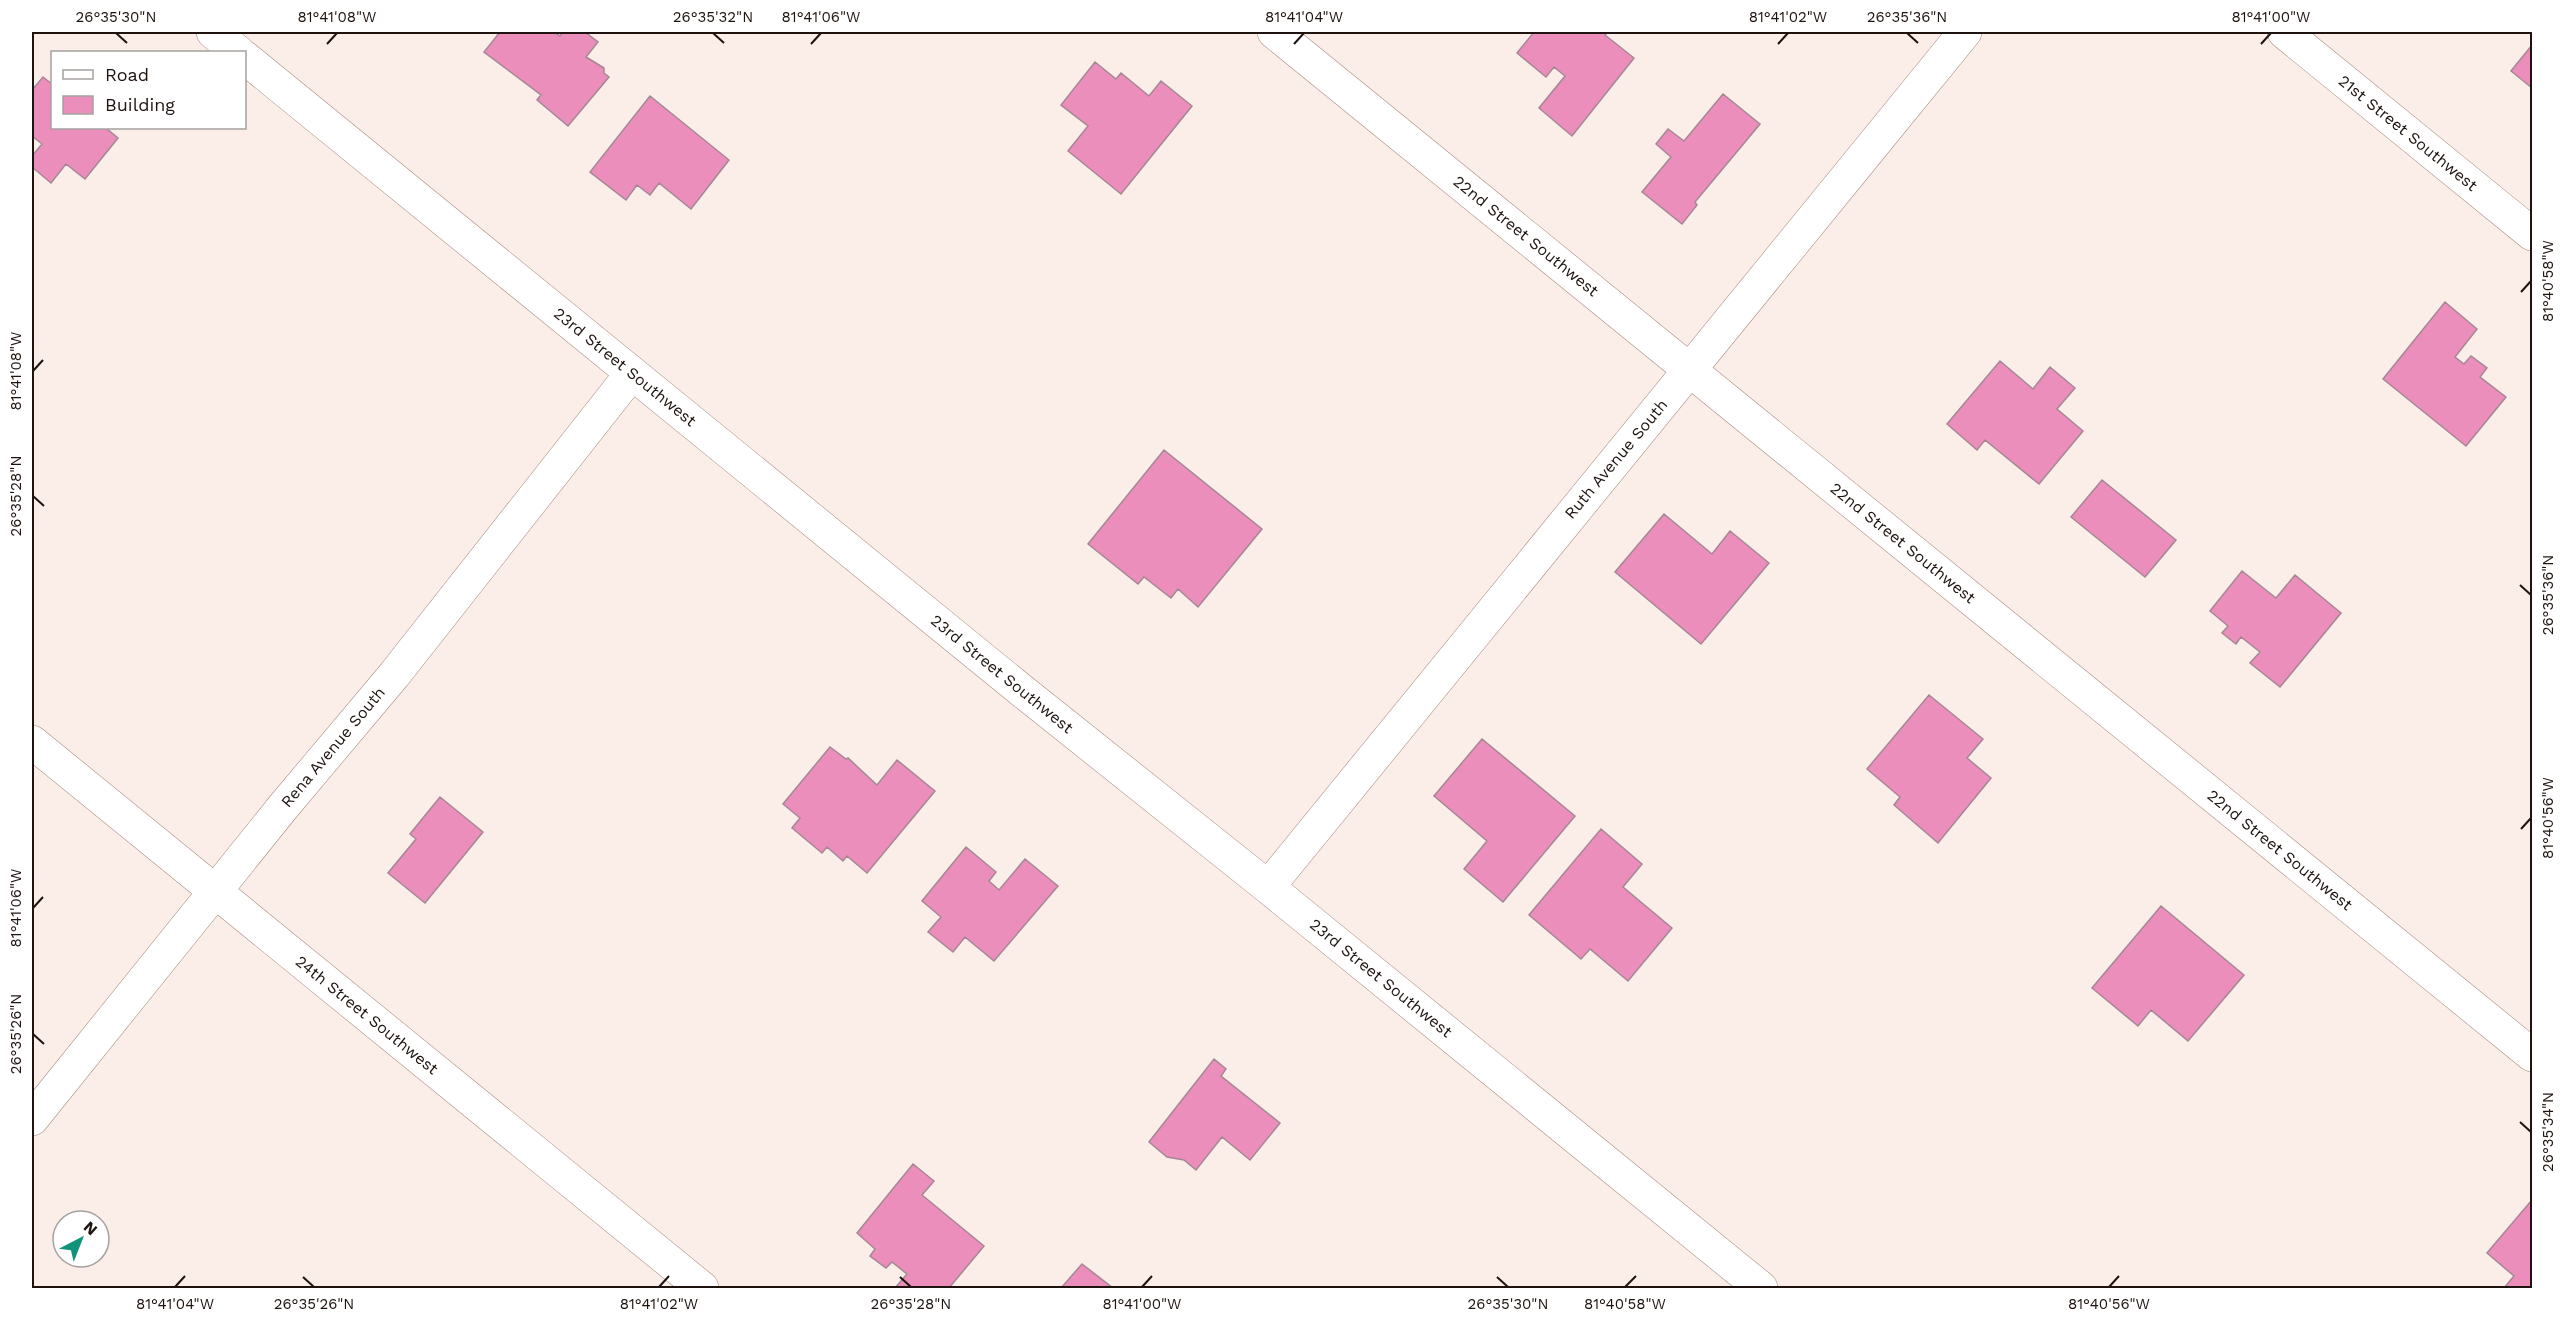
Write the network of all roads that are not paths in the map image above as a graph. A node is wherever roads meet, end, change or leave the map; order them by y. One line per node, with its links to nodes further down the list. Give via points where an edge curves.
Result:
1 (213, 32): 5 (street)
2 (1274, 32): 8 (street, 22nd Street Southwest)
3 (1965, 32): 8 (street, Ruth Avenue South)
4 (2284, 32): 7 (street, 21st Street Southwest)
5 (237, 51)
6 (246, 59): 9 (street, 23rd Street Southwest)
7 (2532, 234)
8 (1691, 370): 11 (street, Ruth Avenue South, via 1572,511); 13 (street, 22nd Street Southwest)
9 (632, 373): 11 (street, 23rd Street Southwest); 12 (street, Rena Avenue South, via 490,555)
10 (32, 742): 12 (street, 24th Street Southwest)
11 (1269, 887): 16 (street, 23rd Street Southwest)
12 (216, 892): 14 (street, Rena Avenue South); 15 (street, 24th Street Southwest)
13 (2532, 1055)
14 (32, 1119)
15 (702, 1288)
16 (1761, 1288)

